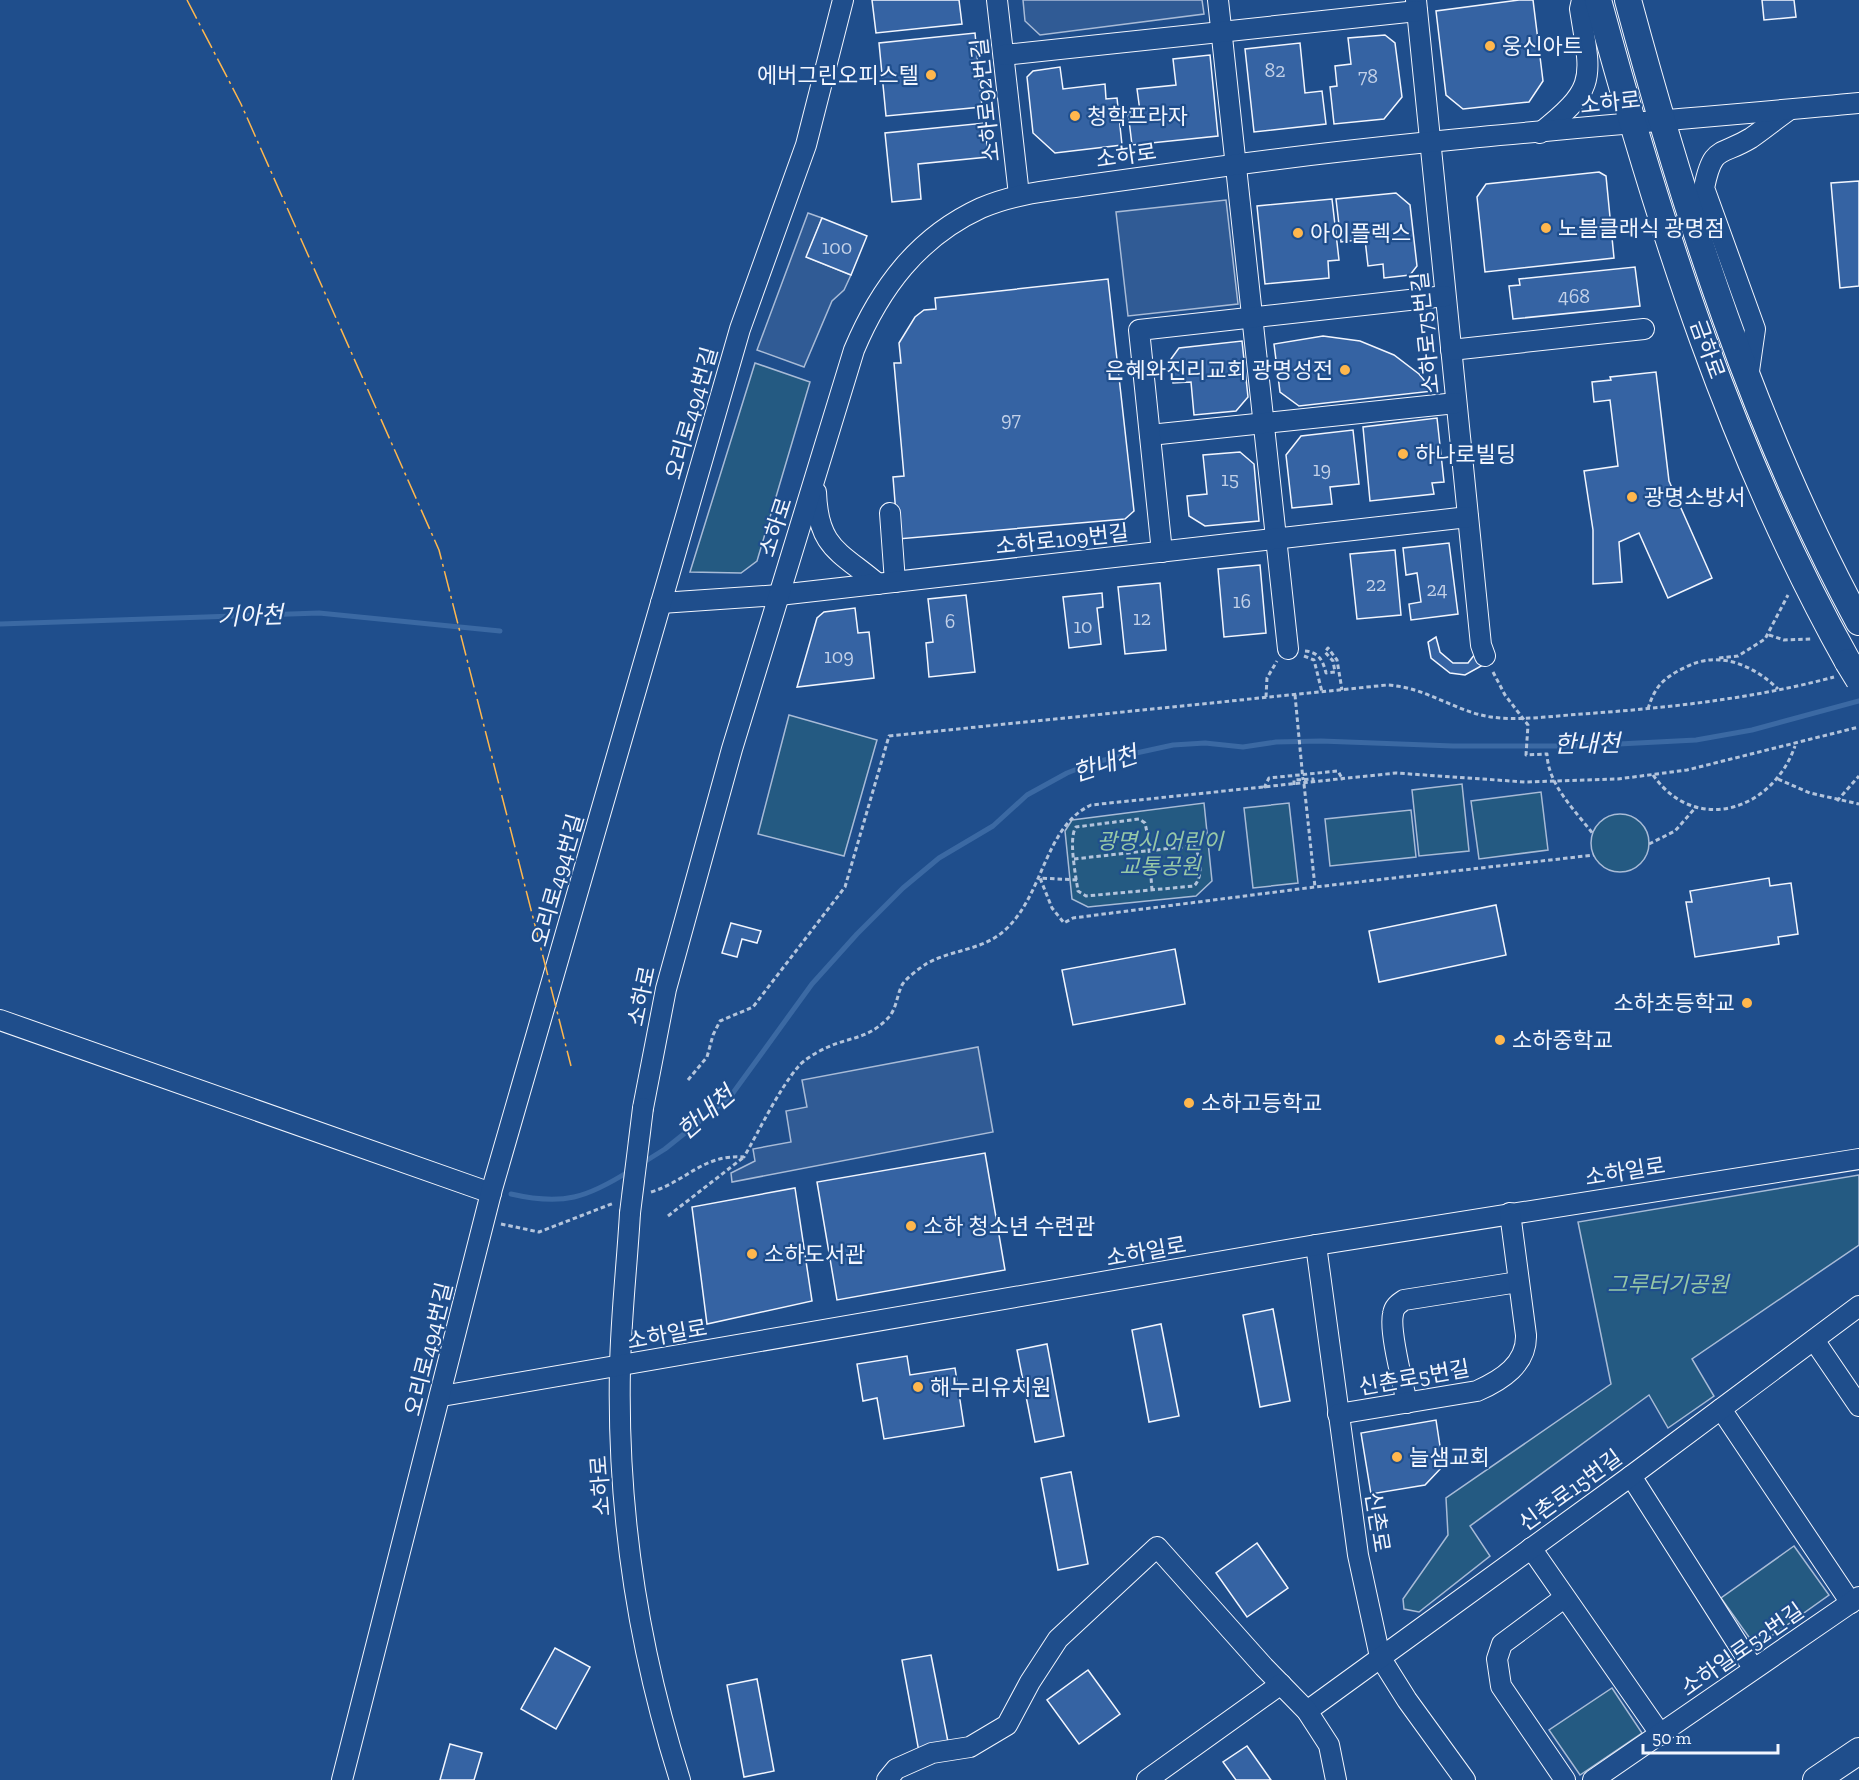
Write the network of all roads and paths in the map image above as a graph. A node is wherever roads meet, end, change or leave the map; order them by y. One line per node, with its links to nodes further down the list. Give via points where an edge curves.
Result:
1 (843, 0): 34 (street, 오리로494번길, via 806,145 741,329)
2 (998, 0): 9 (street, 소하로92번길)
3 (1218, 0): 8 (street)
4 (1582, 0): 14 (street, via 1588,71 1583,93)
5 (1598, 0): 13 (main road, 금하로)
6 (1628, 0): 12 (main road, 금하로)
7 (1416, 6): 8 (street); 15 (street, 소하로75번길)
8 (1221, 32): 9 (street); 16 (street)
9 (1004, 55): 17 (street, 소하로92번길)
10 (1859, 103): 11 (street, 소하로)
11 (1789, 110): 12 (street, 소하로); 22 (street, via 1750,139 1723,149 1708,166 1704,188 1755,329)
12 (1662, 121): 13 (street, 소하로); 22 (main road, 금하로)
13 (1633, 124): 14 (street, 소하로); 41 (main road, 금하로, via 1656,203 1758,482)
14 (1540, 133): 15 (street, 소하로)
15 (1430, 144): 16 (street, 소하로); 18 (street, 소하로75번길)
16 (1236, 164): 17 (street, 소하로); 19 (street)
17 (1019, 195): 26 (street, 소하로, via 957,221 934,237 892,279 866,319 854,350)
18 (1446, 296): 19 (street); 21 (street, 소하로75번길)
19 (1252, 317): 24 (street); 25 (street, via 1139,330)
20 (1644, 329): 21 (street)
21 (1451, 350): 23 (street, 소하로75번길)
22 (1749, 378): 35 (main road, 금하로, via 1788,481)
23 (1456, 403): 24 (street); 28 (street, 소하로75번길)
24 (1264, 423): 25 (street); 29 (street)
25 (1150, 435): 30 (street)
26 (815, 480): 31 (street, via 822,534 837,552); 32 (street, 소하로)
27 (890, 513): 31 (street)
28 (1468, 517): 29 (street, 소하로109번길); 39 (street, 소하로75번길)
29 (1276, 539): 30 (street, 소하로109번길); 38 (street)
30 (1162, 552): 31 (street, 소하로109번길)
31 (886, 583): 32 (street, 소하로109번길)
32 (779, 595): 34 (street, 소하로109번길); 76 (street, 소하로, bridge, via 666,989)
33 (1788, 595): 36 (path)
34 (661, 603): 74 (street, 오리로494번길)
35 (1859, 622)
36 (1769, 634): 37 (path, via 1784,640); 40 (path, via 1738,656)
37 (1812, 639)
38 (1288, 649): 43 (path, via 1312,651 1323,659 1326,673 1335,672 1333,661 1325,652 1328,648 1337,660); 44 (path, via 1314,660); 46 (path, via 1267,678)
39 (1485, 656): 48 (path)
40 (1714, 659): 42 (path, via 1737,662 1762,673); 47 (path, via 1696,661 1671,673 1653,692)
41 (1849, 673): 42 (path)
42 (1778, 689): 47 (path)
43 (1342, 690): 44 (path); 48 (path, via 1403,686 1490,717)
44 (1322, 692): 45 (path)
45 (1295, 695): 46 (path); 53 (path)
46 (1266, 698): 71 (path, via 888,736 845,887 753,1007 720,1021 707,1057)
47 (1648, 709): 48 (path)
48 (1520, 717): 56 (path, via 1528,725 1526,754 1547,754 1547,770)
49 (1859, 727): 50 (path)
50 (1795, 744): 51 (path); 55 (path)
51 (1653, 775): 56 (path); 60 (path, via 1682,803)
52 (1859, 776): 58 (path)
53 (1303, 780): 54 (path); 54 (path, via 1338,771); 57 (path, via 1294,785); 57 (path, via 1269,778); 68 (path)
54 (1343, 780): 56 (path, via 1411,773)
55 (1778, 780): 58 (path); 60 (path, via 1764,793 1743,803 1707,810)
56 (1553, 781): 61 (path)
57 (1264, 788): 66 (path, via 1090,805 1062,828)
58 (1837, 801): 59 (path)
59 (1859, 804)
60 (1696, 807): 62 (path, via 1675,831)
61 (1593, 834)
62 (1649, 844)
63 (1148, 850): 65 (path); 65 (path, via 1145,823 1139,819 1079,825 1072,834); 69 (path); 69 (path, via 1194,846 1200,876 1194,886)
64 (1594, 855): 68 (path)
65 (1074, 859): 67 (path)
66 (1040, 878): 67 (path); 68 (path, via 1052,908 1064,923 1094,915); 72 (path, via 1025,908 992,940 925,964 903,984 898,1002 880,1026 863,1038 829,1047 798,1066)
67 (1077, 880): 69 (path, via 1078,891 1086,896)
68 (1315, 887)
69 (1152, 890)
70 (0, 1020): 74 (street)
71 (688, 1080)
72 (744, 1157): 75 (path, via 710,1160 670,1186); 78 (path)
73 (1859, 1159): 77 (street, 소하일로)
74 (492, 1191): 79 (street, 오리로494번길)
75 (649, 1192)
76 (624, 1208): 79 (path, via 539,1232); 84 (street, 소하로)
77 (1510, 1214): 80 (street, 소하일로); 81 (street, 신촌로5번길)
78 (668, 1216)
79 (484, 1221): 85 (street, 오리로494번길)
80 (1316, 1245): 84 (street, 소하일로); 89 (street, 신촌로)
81 (1518, 1282): 86 (street, 신촌로5번길, via 1526,1342 1520,1360 1493,1384 1477,1391); 86 (street, via 1404,1300 1396,1306 1392,1316)
82 (1859, 1306): 83 (street, 신촌로15번길)
83 (1814, 1340): 87 (street); 88 (street, 신촌로15번길)
84 (620, 1367): 85 (street, 소하일로); 101 (street, 소하로, via 621,1464 630,1552 644,1638)
85 (442, 1396): 100 (street, 오리로494번길)
86 (1407, 1403): 89 (street, 신촌로5번길)
87 (1859, 1406)
88 (1721, 1409): 90 (street, 신촌로15번길); 93 (street)
89 (1338, 1414): 94 (street, 신촌로, via 1358,1555)
90 (1631, 1476): 91 (street, 신촌로15번길); 95 (street)
91 (1531, 1548): 92 (street); 94 (street, 신촌로15번길)
92 (1564, 1598): 98 (street); 106 (street, via 1502,1644 1497,1659 1501,1686)
93 (1855, 1600): 95 (street, 소하일로52번길)
94 (1380, 1657): 97 (street, 신촌로15번길); 105 (street, 신촌로)
95 (1753, 1668): 98 (street, 소하일로52번길)
96 (1281, 1684): 97 (street); 102 (street, via 1157,1547 1058,1639 1006,1725 970,1747 932,1753 896,1769); 103 (street)
97 (1308, 1710): 104 (street, via 1329,1745)
98 (1661, 1735): 107 (street, 소하일로52번길)
99 (1859, 1751): 108 (main road)
100 (342, 1780)
101 (680, 1780)
102 (886, 1780)
103 (1147, 1780)
104 (1336, 1780)
105 (1465, 1780)
106 (1565, 1780)
107 (1593, 1780)
108 (1816, 1780)

